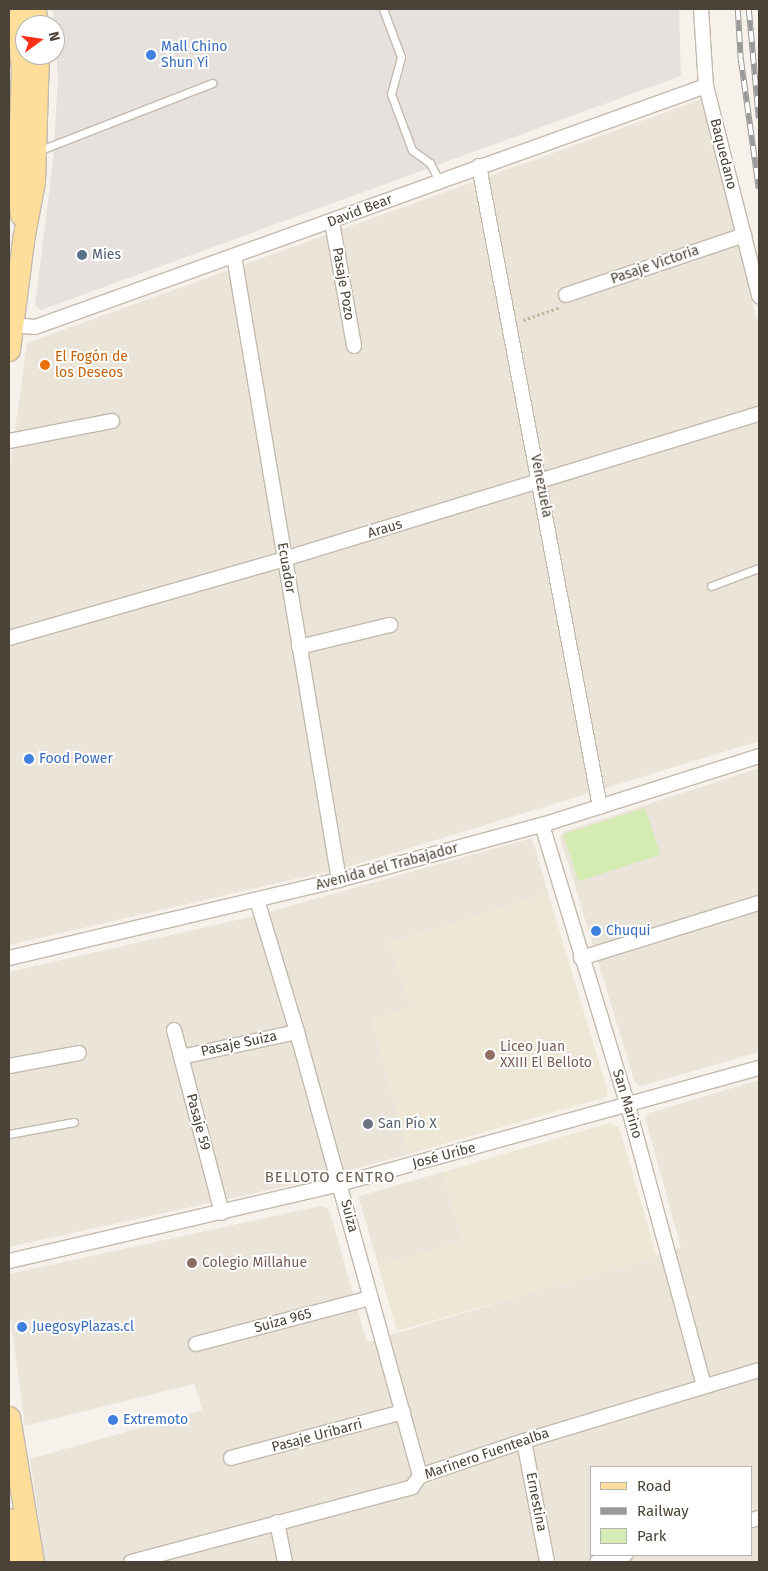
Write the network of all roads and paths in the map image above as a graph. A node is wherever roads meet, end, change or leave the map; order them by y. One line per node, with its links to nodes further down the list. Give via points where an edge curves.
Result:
1 (16, 9): 12 (main road, via 22,69 18,181)
2 (383, 9): 9 (lane, via 401,57 391,94 412,150 430,163)
3 (701, 9): 6 (street, Baquedano)
4 (38, 65): 7 (main road)
5 (212, 83): 7 (lane)
6 (706, 86): 8 (street, David Bear); 11 (street, Baquedano)
7 (36, 152): 12 (main road, via 34,181)
8 (479, 166): 9 (street, David Bear); 16 (street, Venezuela)
9 (440, 181): 10 (street, David Bear)
10 (332, 222): 13 (street, David Bear); 18 (street, Pasaje Pozo)
11 (744, 235): 14 (street, Pasaje Victoria); 15 (street, Baquedano)
12 (22, 240): 17 (main road)
13 (234, 256): 17 (street, David Bear, via 34,327); 24 (street, Ecuador)
14 (566, 295): 16 (path, via 566,305)
15 (759, 296)
16 (510, 324): 23 (street, Venezuela)
17 (12, 325): 19 (main road)
18 (354, 346)
19 (9, 350)
20 (759, 414): 23 (street, Araus)
21 (112, 421): 22 (street)
22 (9, 441)
23 (540, 482): 24 (street, Araus); 31 (street, Venezuela)
24 (284, 559): 28 (street, Araus); 29 (street, Ecuador)
25 (759, 568): 26 (lane)
26 (711, 586)
27 (390, 625): 29 (street)
28 (9, 638)
29 (299, 647): 33 (street, Ecuador)
30 (759, 756): 31 (street, Avenida del Trabajador)
31 (600, 807): 32 (street, Avenida del Trabajador)
32 (542, 825): 33 (street, Avenida del Trabajador); 37 (street, San Marino)
33 (340, 880): 34 (street, Avenida del Trabajador)
34 (257, 900): 36 (street, Avenida del Trabajador); 39 (street, Suiza)
35 (759, 903): 37 (street)
36 (9, 958)
37 (581, 958): 44 (street, San Marino)
38 (174, 1030): 41 (street, Pasaje 59)
39 (297, 1032): 41 (street, Pasaje Suiza); 47 (street, Suiza)
40 (79, 1053): 42 (street)
41 (181, 1057): 48 (street, Pasaje 59)
42 (9, 1066)
43 (759, 1068): 44 (street, José Uribe)
44 (628, 1106): 47 (street, José Uribe); 53 (street, San Marino)
45 (74, 1122): 46 (lane)
46 (9, 1134)
47 (340, 1184): 48 (street, José Uribe); 50 (street, Suiza)
48 (222, 1214): 49 (street, José Uribe)
49 (9, 1261)
50 (370, 1298): 51 (street, Suiza 965); 54 (street, Suiza)
51 (196, 1344)
52 (759, 1370): 53 (street, Marinero Fuentealba)
53 (704, 1386): 56 (street, Marinero Fuentealba)
54 (402, 1412): 57 (street, Pasaje Uribarri); 58 (street, Suiza)
55 (9, 1417): 62 (main road)
56 (524, 1441): 58 (street, Marinero Fuentealba); 65 (street, Ernestina)
57 (232, 1458)
58 (420, 1476): 60 (street, Marinero Fuentealba, via 412,1487)
59 (9, 1519): 62 (main road)
60 (277, 1522): 63 (street, Marinero Fuentealba); 64 (street)
61 (621, 1556): 66 (street)
62 (19, 1559)
63 (131, 1562)
64 (285, 1562)
65 (548, 1562)
66 (597, 1562)

